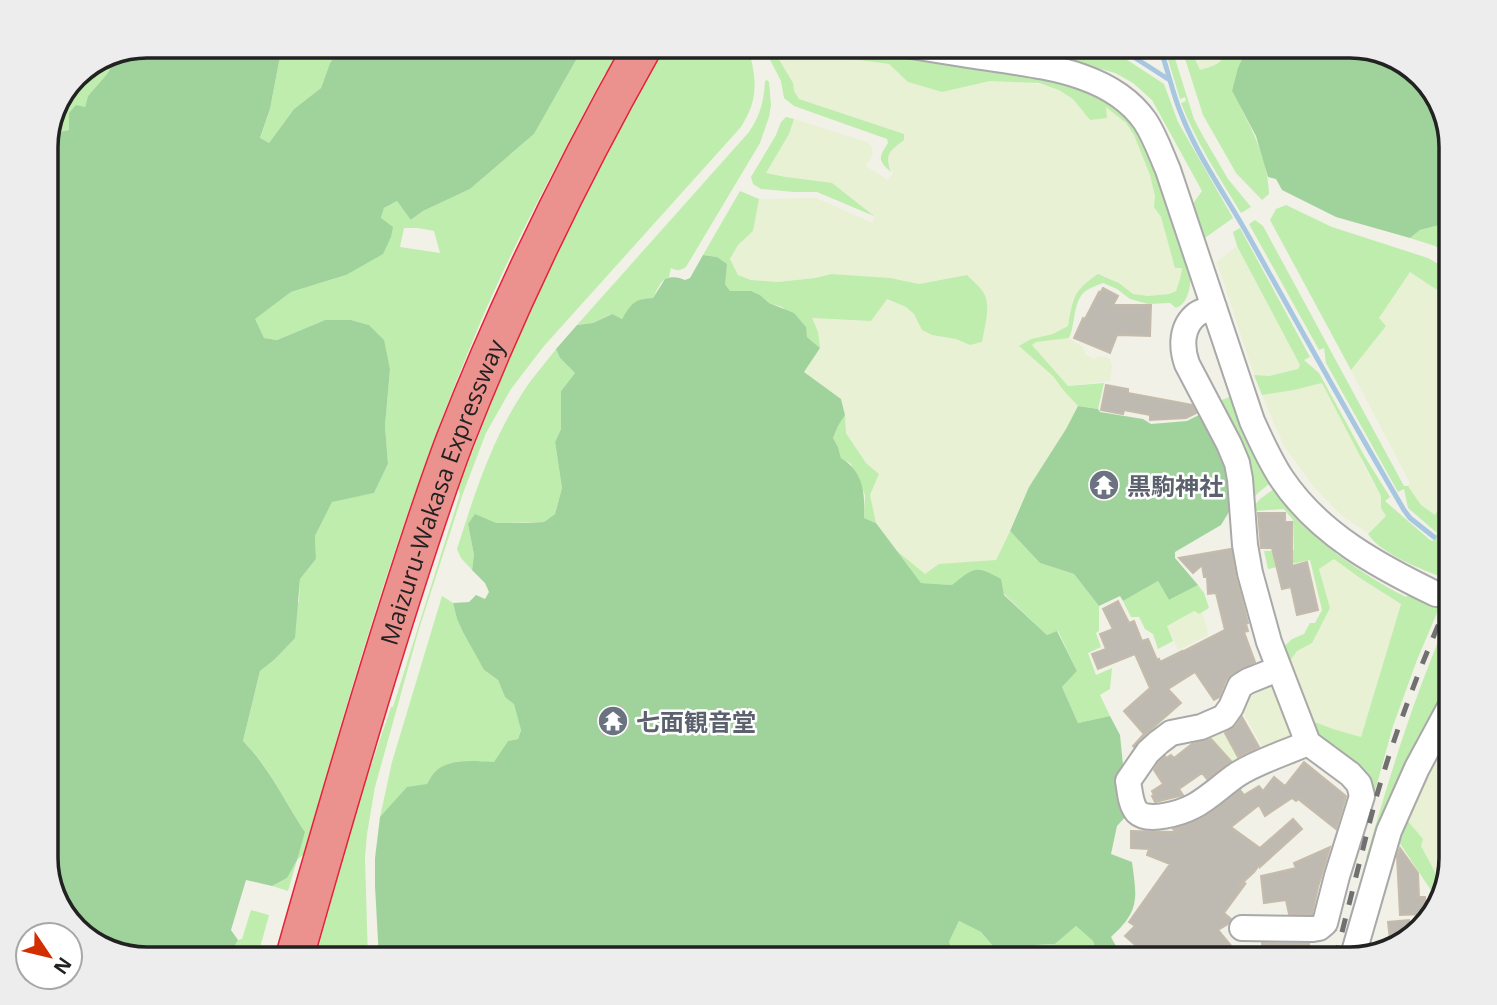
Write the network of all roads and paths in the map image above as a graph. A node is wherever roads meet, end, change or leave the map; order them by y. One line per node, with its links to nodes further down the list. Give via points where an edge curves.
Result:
1 (636, 58): 11 (highway, Maizuru-Wakasa Expressway, via 532,260 454,442 358,735)
2 (989, 58): 3 (street, via 1084,77 1118,96 1144,120 1168,170)
3 (1214, 307): 4 (street, via 1252,421 1283,480 1340,539); 5 (street, via 1197,314 1189,324 1182,350 1237,463 1250,573)
4 (1436, 594)
5 (1278, 669): 7 (street); 7 (street, via 1240,686 1224,718 1171,733 1148,752 1128,781 1132,803 1145,816 1179,812 1240,773)
6 (1439, 727): 9 (street, via 1389,831)
7 (1308, 743): 8 (street, via 1359,784 1362,796)
8 (1343, 858): 9 (street); 10 (street, via 1325,923 1319,928)
9 (1378, 867): 12 (street)
10 (1242, 928)
11 (298, 947)
12 (1356, 947)

